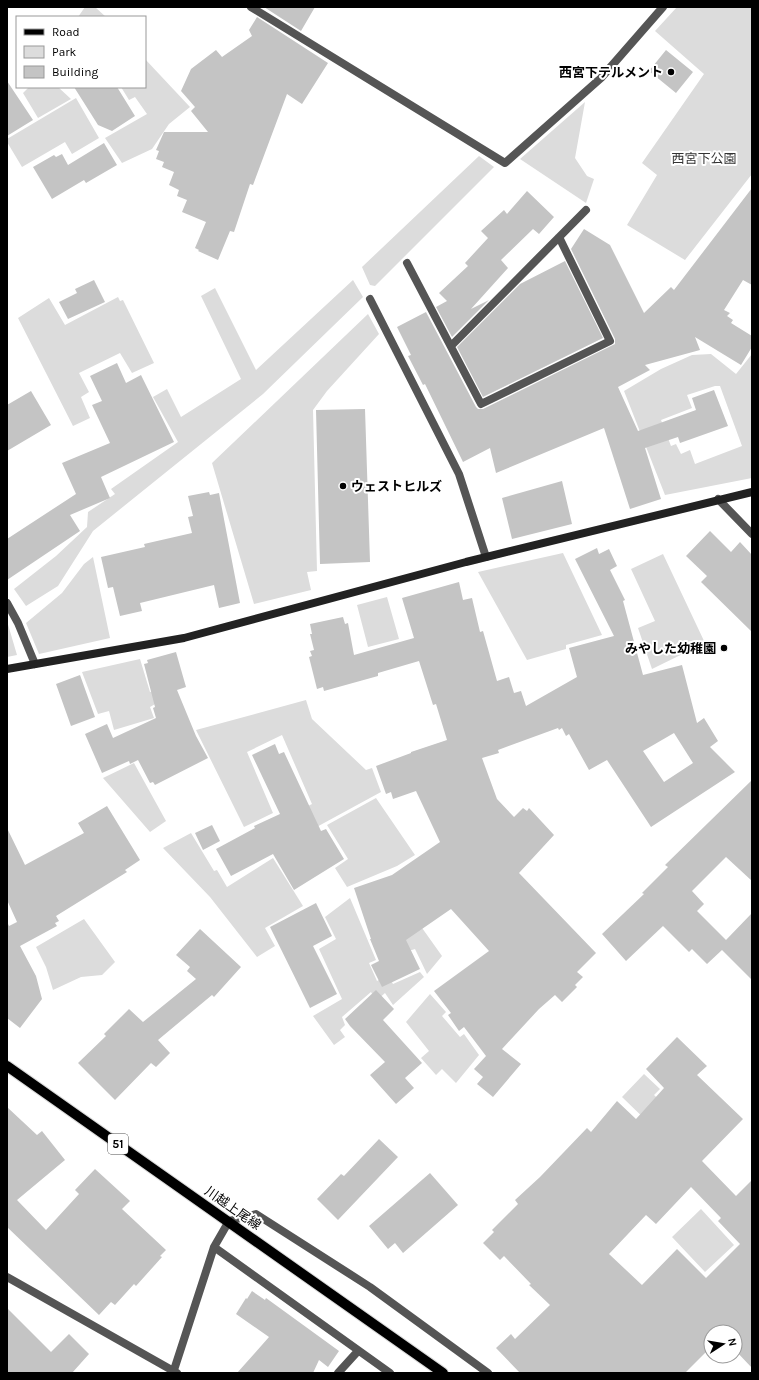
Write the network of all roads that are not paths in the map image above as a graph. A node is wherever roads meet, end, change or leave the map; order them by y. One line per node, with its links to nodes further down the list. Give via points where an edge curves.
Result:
1 (250, 7): 2 (street, via 505,163 601,78)
2 (663, 7)
3 (586, 210): 4 (street)
4 (559, 238): 7 (street); 7 (street, via 610,341 481,404)
5 (407, 263): 7 (street)
6 (370, 299): 11 (street, via 459,474)
7 (451, 346)
8 (752, 492): 9 (street)
9 (718, 499): 10 (street); 11 (street)
10 (752, 534)
11 (486, 557): 13 (street, via 184,638)
12 (7, 604): 13 (street)
13 (35, 664): 14 (street)
14 (7, 669)
15 (7, 1066): 16 (main road, 川越上尾線 / 51)
16 (229, 1221): 17 (street); 23 (main road, 川越上尾線 / 51); 24 (street, via 256,1214 370,1287)
17 (214, 1247): 19 (street); 20 (street)
18 (7, 1277): 20 (street)
19 (358, 1351): 21 (street); 22 (street)
20 (175, 1373)
21 (338, 1373)
22 (390, 1373)
23 (443, 1373)
24 (488, 1373)

